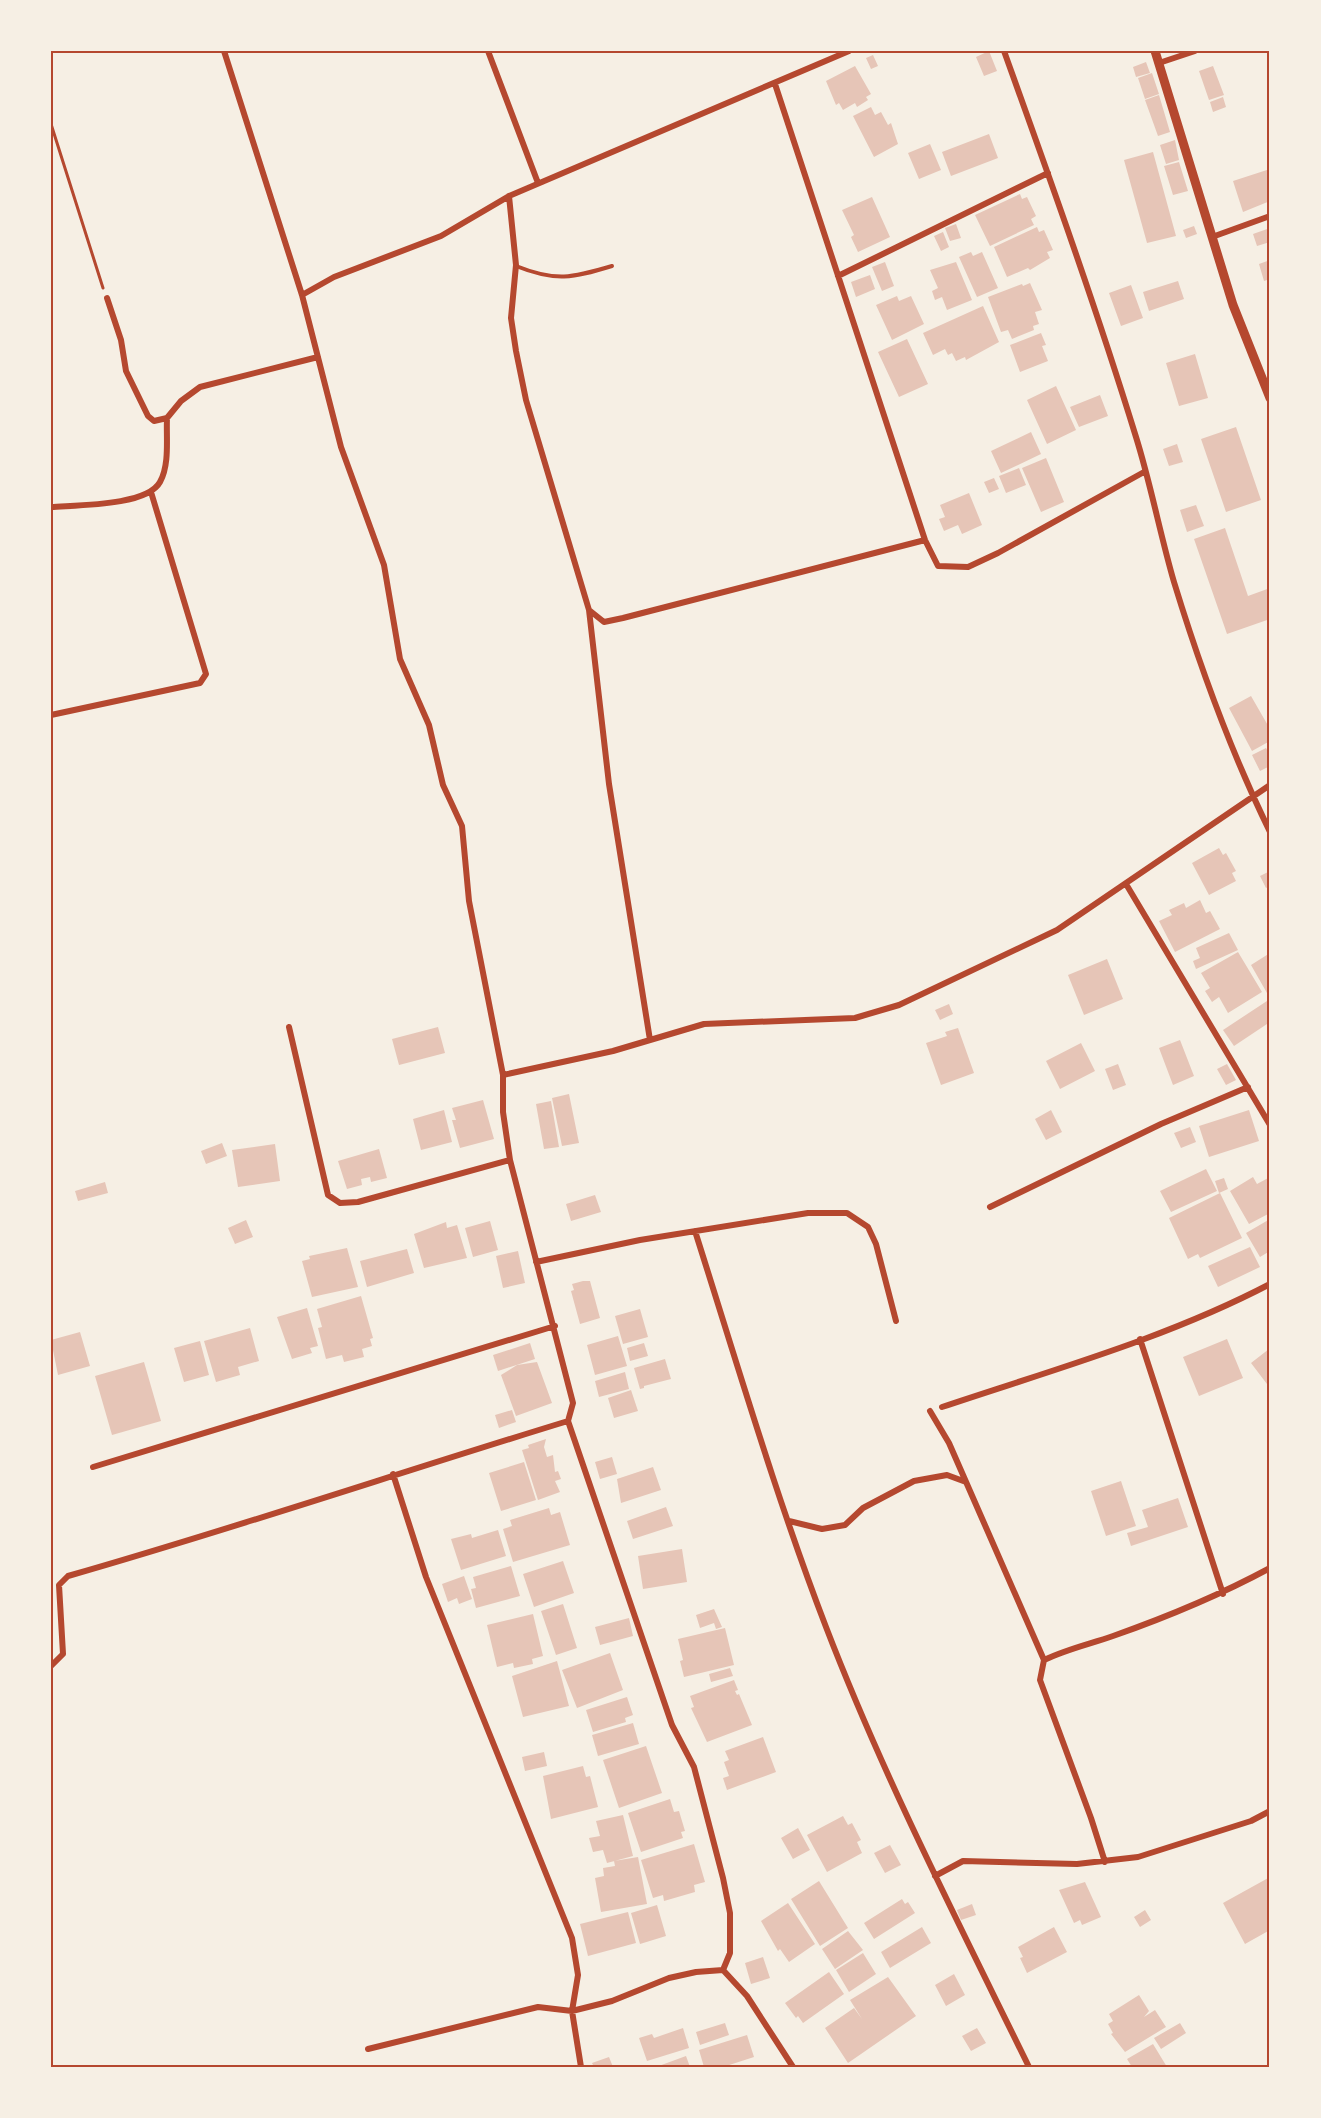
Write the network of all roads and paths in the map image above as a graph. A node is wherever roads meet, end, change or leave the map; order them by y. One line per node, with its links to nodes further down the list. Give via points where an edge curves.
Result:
1 (224, 51): 18 (street)
2 (488, 51): 11 (street)
3 (847, 51): 8 (street)
4 (1004, 51): 10 (street)
5 (1155, 51): 7 (street)
6 (1196, 51): 7 (street)
7 (1159, 63): 14 (street)
8 (775, 84): 11 (street); 17 (street)
9 (51, 124): 19 (path)
10 (1048, 173): 17 (street); 23 (street, via 1137,440)
11 (538, 183): 12 (street)
12 (509, 195): 15 (street); 18 (street, via 441,236 334,277)
13 (1270, 216): 14 (street)
14 (1212, 237): 21 (street, via 1233,305)
15 (516, 265): 16 (lane, via 542,276 559,278); 27 (street, via 511,318 526,400)
16 (612, 266)
17 (838, 276): 26 (street)
18 (302, 296): 20 (street)
19 (107, 298): 22 (street, via 126,371 148,416 154,421)
20 (318, 357): 22 (street, via 200,387); 35 (street, via 340,447 384,565 400,659 429,725 443,785 462,825 469,901)
21 (1270, 398)
22 (167, 418): 24 (street, via 165,465 160,482)
23 (1144, 472): 26 (street, via 968,567 938,566); 30 (street, via 1174,583)
24 (151, 492): 25 (street, via 129,500); 28 (street, via 206,674 200,683)
25 (51, 507)
26 (925, 540): 27 (street, via 604,622)
27 (590, 610): 34 (street, via 609,784)
28 (51, 715)
29 (1270, 785): 30 (street)
30 (1253, 797): 31 (street); 32 (street)
31 (1270, 832)
32 (1125, 884): 34 (street, via 1058,930 876,1013 855,1018 704,1024); 36 (street)
33 (289, 1028): 38 (street, via 328,1195 340,1203 358,1202)
34 (650, 1040): 35 (street)
35 (503, 1075): 38 (street, via 503,1118)
36 (1248, 1087): 37 (street); 39 (street, via 1161,1124)
37 (1270, 1125)
38 (510, 1160): 41 (street)
39 (990, 1207)
40 (695, 1231): 41 (street); 43 (street, via 808,1213 847,1213 868,1227 876,1244); 52 (street)
41 (536, 1262): 44 (street)
42 (1270, 1284): 45 (street)
43 (896, 1321)
44 (555, 1326): 48 (street, via 573,1403); 49 (street)
45 (1140, 1340): 46 (street); 54 (street)
46 (942, 1407)
47 (930, 1411): 51 (street)
48 (568, 1421): 50 (street); 60 (street, via 672,1725 694,1767 706,1809 730,1913 730,1953)
49 (93, 1467)
50 (393, 1474): 56 (street, via 208,1536 68,1576 59,1585 63,1654); 61 (street, via 426,1577 572,1938 578,1976)
51 (966, 1483): 52 (street, via 947,1475 914,1481 863,1508 845,1525 822,1529); 55 (street)
52 (789, 1521): 59 (street, via 825,1626 878,1755)
53 (1270, 1568): 54 (street)
54 (1223, 1594): 55 (street, via 1110,1637 1067,1648)
55 (1044, 1660): 58 (street, via 1040,1680)
56 (51, 1666)
57 (1270, 1812): 58 (street, via 1138,1857)
58 (1105, 1862): 59 (street, via 1039,1865 963,1861)
59 (935, 1876): 65 (street)
60 (723, 1970): 61 (street, via 669,1978 612,2001); 64 (street, via 747,1996)
61 (572, 2011): 62 (street, via 538,2007); 63 (street)
62 (368, 2049)
63 (581, 2067)
64 (793, 2067)
65 (1029, 2067)

